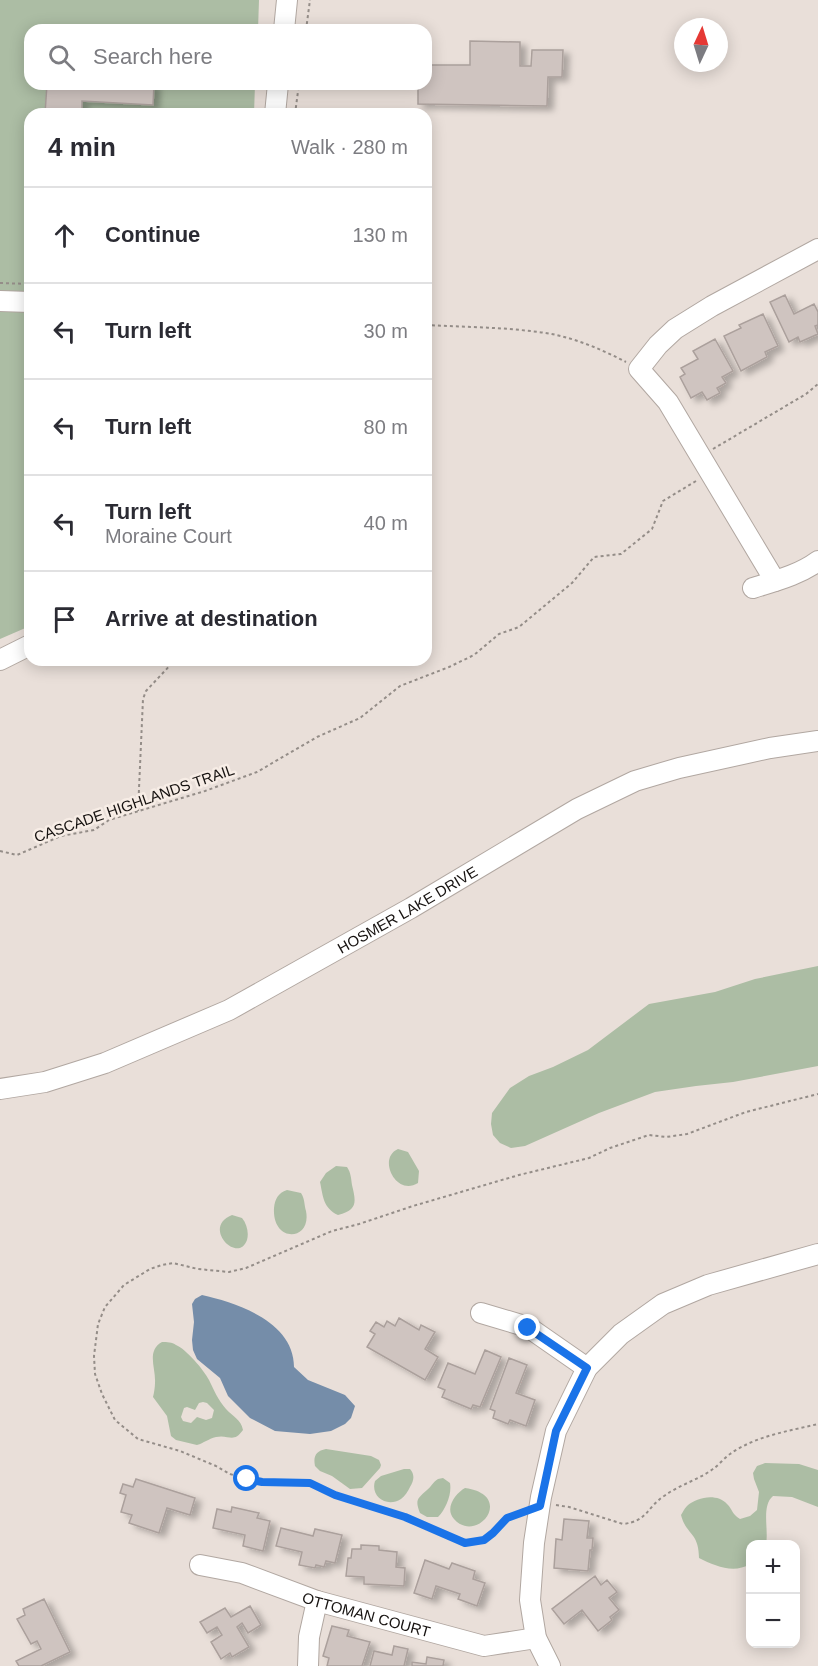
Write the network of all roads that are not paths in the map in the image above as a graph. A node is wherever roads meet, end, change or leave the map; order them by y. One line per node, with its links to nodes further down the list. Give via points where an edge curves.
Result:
1 (287, 0): 2 (street)
2 (285, 24)
3 (277, 90): 4 (street)
4 (276, 108)
5 (818, 249): 9 (street, via 675,329 639,369 668,402)
6 (0, 301): 7 (street)
7 (24, 302)
8 (818, 561): 9 (street)
9 (776, 581): 10 (street)
10 (753, 588)
11 (24, 648): 12 (street)
12 (0, 660)
13 (818, 741): 14 (street, HOSMER LAKE DRIVE, via 770,748 635,781 577,808 230,1010 105,1063 45,1082)
14 (0, 1089)
15 (818, 1254): 17 (street, via 708,1285 663,1304 621,1334)
16 (481, 1313): 17 (street, via 528,1328)
17 (587, 1368): 20 (street, via 556,1431 540,1506 530,1600)
18 (200, 1565): 19 (street, OTTOMAN COURT, via 242,1573)
19 (317, 1601): 20 (street, OTTOMAN COURT, via 484,1646); 21 (street)
20 (536, 1638): 22 (street)
21 (308, 1666)
22 (550, 1666)

